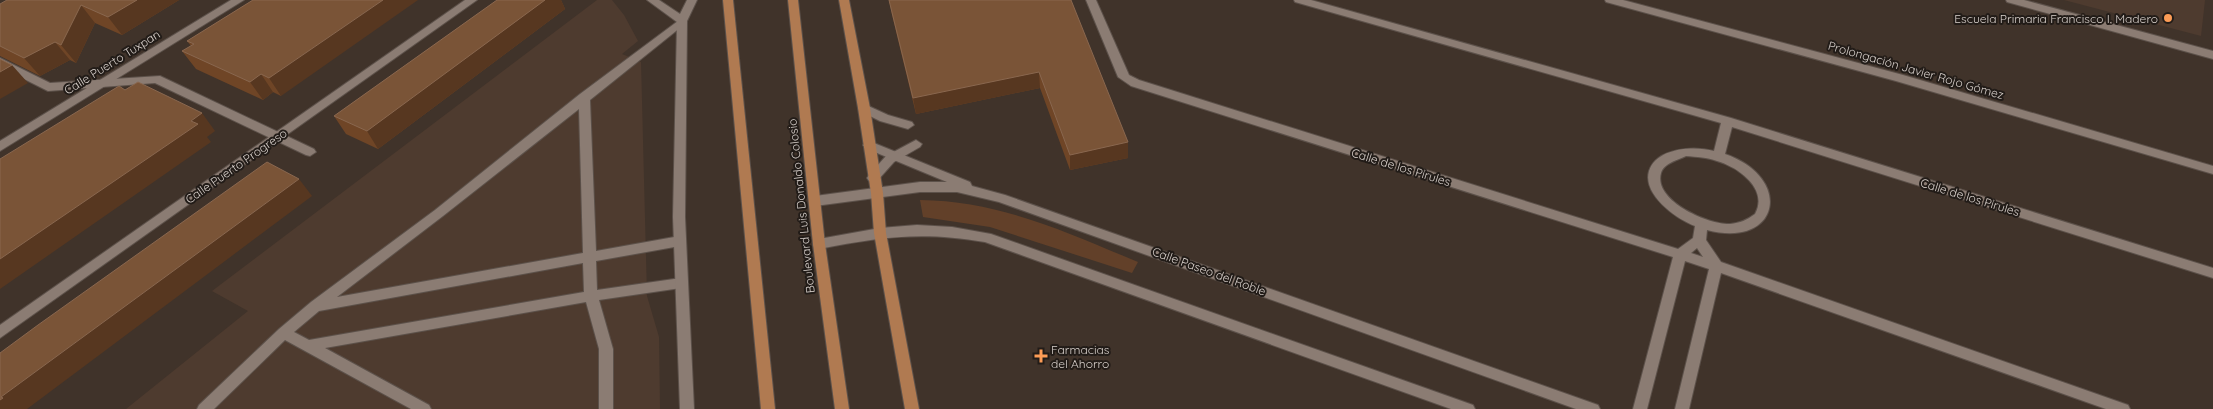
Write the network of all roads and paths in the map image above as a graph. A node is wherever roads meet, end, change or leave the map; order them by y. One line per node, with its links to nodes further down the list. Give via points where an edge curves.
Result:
1 (239, 0): 15 (street, Calle Puerto Tuxpan)
2 (472, 0): 20 (street, Calle Puerto Progreso)
3 (652, 0): 12 (street)
4 (692, 0): 12 (street)
5 (728, 0): 47 (main road)
6 (793, 0): 31 (main road, Boulevard Luis Donaldo Colosio)
7 (844, 0): 17 (main road)
8 (1091, 0): 37 (street, Calle de los Pirules, via 1124,77 1135,83)
9 (1299, 0): 18 (street, Calle de los Pirules)
10 (1610, 0): 27 (street, Prolongación Javier Rojo Gómez, via 1899,78)
11 (2010, 0): 13 (street)
12 (682, 21): 16 (street); 35 (street)
13 (2213, 55)
14 (0, 62): 15 (street, via 48,87)
15 (105, 82): 20 (street, via 156,78); 23 (street, Calle Puerto Tuxpan)
16 (584, 97): 38 (street); 43 (street)
17 (864, 108): 19 (street); 22 (main road)
18 (1727, 121): 26 (street); 40 (street, Calle de los Pirules)
19 (908, 125)
20 (277, 137): 24 (street); 44 (street, Calle Puerto Progreso)
21 (916, 144): 25 (street)
22 (870, 145): 25 (street); 28 (main road)
23 (0, 147)
24 (310, 152)
25 (894, 156): 28 (street); 30 (street)
26 (1719, 156): 32 (street, via 1734,162 1754,177 1765,195 1766,206 1752,224 1722,229); 32 (street, via 1685,152 1671,156 1655,173 1655,184 1661,197 1686,219)
27 (2213, 170)
28 (873, 178): 29 (main road)
29 (877, 192): 30 (street, Calle Paseo del Roble, via 920,187 957,188); 31 (street, Calle Paseo del Roble); 33 (main road)
30 (1001, 198): 55 (street, Calle Paseo del Roble)
31 (815, 202): 36 (main road, Boulevard Luis Donaldo Colosio)
32 (1702, 225): 34 (street)
33 (880, 233): 36 (street); 53 (main road); 54 (street, via 949,231 986,237)
34 (1700, 240): 37 (street); 39 (street)
35 (680, 241): 38 (street); 41 (street)
36 (819, 244): 52 (main road, Boulevard Luis Donaldo Colosio)
37 (1680, 254): 39 (street, Calle de los Pirules); 56 (street)
38 (590, 257): 42 (street); 43 (street)
39 (1716, 266): 57 (street); 58 (street, Calle de los Pirules)
40 (2213, 272)
41 (682, 283): 42 (street); 51 (street)
42 (591, 296): 46 (street); 50 (street, via 606,349)
43 (316, 306): 45 (street)
44 (0, 332)
45 (284, 333): 46 (street); 48 (street)
46 (306, 346): 49 (street)
47 (768, 406)
48 (204, 409)
49 (424, 409)
50 (606, 409)
51 (687, 409)
52 (842, 409)
53 (912, 409)
54 (1468, 409)
55 (1593, 409)
56 (1640, 409)
57 (1682, 409)
58 (2123, 409)

